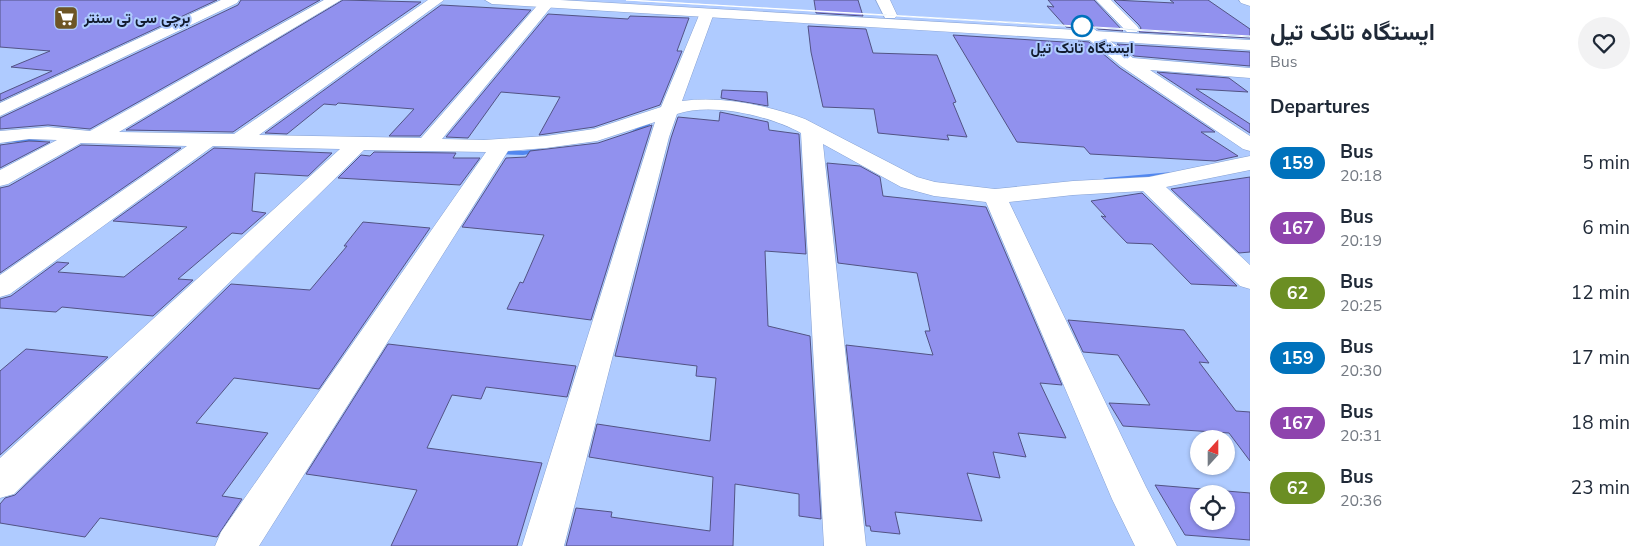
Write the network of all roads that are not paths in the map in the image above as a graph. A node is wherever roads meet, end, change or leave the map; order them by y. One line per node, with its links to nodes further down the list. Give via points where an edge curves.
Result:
1 (232, 0): 19 (street)
2 (334, 0): 23 (street)
3 (437, 0): 25 (street)
4 (492, 0): 10 (street)
5 (628, 0): 11 (street)
6 (883, 0): 12 (street)
7 (1103, 0): 13 (street)
8 (1246, 0): 9 (street)
9 (1250, 2)
10 (547, 4): 11 (street); 27 (street)
11 (708, 6): 12 (street); 14 (street); 20 (street)
12 (890, 15): 14 (street)
13 (1132, 29): 14 (street); 15 (street)
14 (1086, 31): 16 (street); 17 (street)
15 (1250, 36)
16 (1250, 45)
17 (1127, 62): 18 (street); 29 (street)
18 (1250, 73)
19 (0, 110)
20 (669, 110): 21 (street, via 714,104 779,116); 28 (street, via 597,135); 38 (street)
21 (811, 130): 33 (street, via 909,182 934,189); 39 (street)
22 (0, 137): 23 (street, via 55,132)
23 (86, 137): 24 (street); 31 (street)
24 (210, 139): 25 (street); 35 (street)
25 (239, 140): 26 (street)
26 (358, 144): 27 (street); 36 (street)
27 (426, 145): 28 (street)
28 (501, 145): 37 (street)
29 (1250, 145)
30 (1250, 163): 32 (street)
31 (0, 179)
32 (1149, 184): 33 (street); 34 (street)
33 (995, 196): 40 (street)
34 (1250, 280)
35 (0, 288)
36 (0, 482)
37 (236, 546)
38 (543, 546)
39 (845, 546)
40 (1156, 546)

